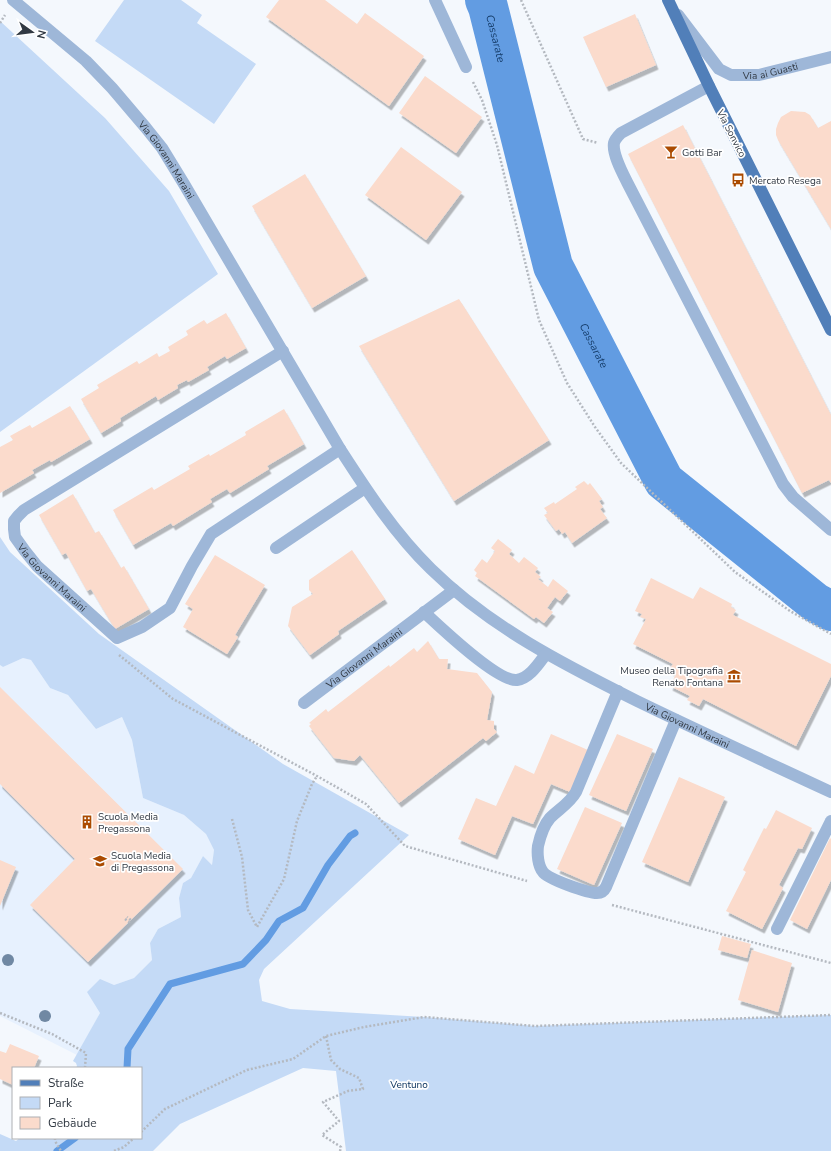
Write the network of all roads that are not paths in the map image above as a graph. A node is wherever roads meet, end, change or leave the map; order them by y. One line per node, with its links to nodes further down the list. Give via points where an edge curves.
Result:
1 (13, 0): 8 (street, Via Giovanni Maraini, via 86,61 126,103 162,148)
2 (435, 0): 5 (street)
3 (669, 2): 4 (street, Via ai Guasti, via 719,69 731,75 758,75); 6 (main road, Via Sonvico)
4 (831, 57)
5 (466, 67)
6 (709, 86): 7 (main road, Via Sonvico); 11 (street, via 621,132 614,146 617,159 783,484 793,497)
7 (831, 330)
8 (282, 351): 9 (street, Via Giovanni Maraini); 9 (street, Via Giovanni Maraini, via 24,510 14,521 15,537 37,566 117,638 170,608 211,534)
9 (340, 449): 10 (street, Via Giovanni Maraini)
10 (364, 488): 12 (street); 13 (street, Via Giovanni Maraini, via 409,547)
11 (831, 530)
12 (276, 548)
13 (454, 590): 14 (street, Via Giovanni Maraini); 15 (street, Via Giovanni Maraini, via 490,619)
14 (424, 612): 15 (street, via 466,650 506,678 524,678); 17 (street, Via Giovanni Maraini)
15 (546, 654): 16 (street, Via Giovanni Maraini)
16 (618, 691): 18 (street, Via Giovanni Maraini); 18 (street, via 574,796 550,819 540,838 539,863 543,873 549,877 589,892 604,891)
17 (304, 703)
18 (676, 720): 19 (street, Via Giovanni Maraini)
19 (831, 792)
20 (831, 821): 21 (street)
21 (777, 930)

